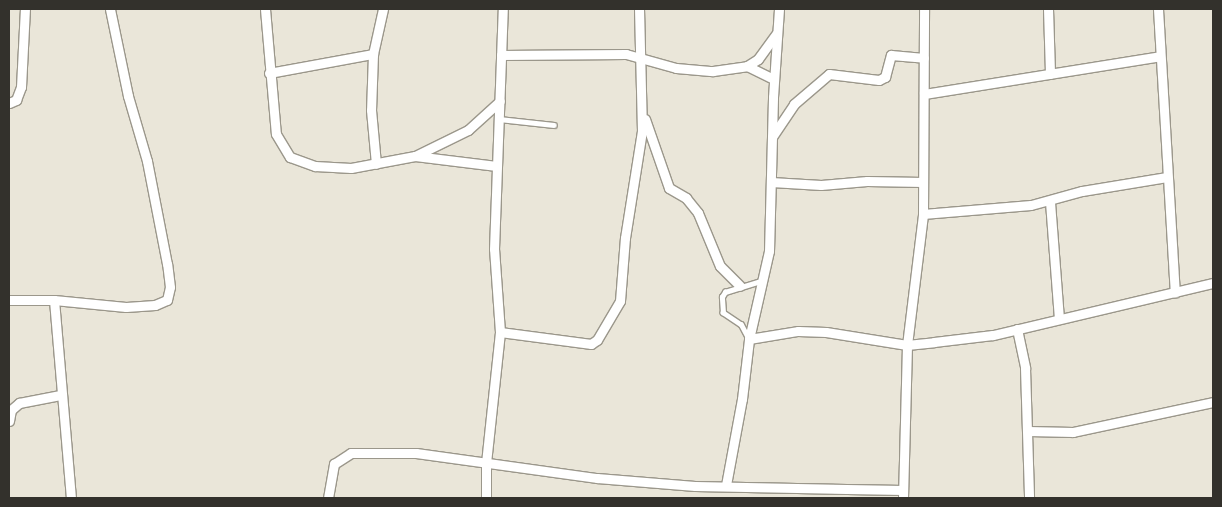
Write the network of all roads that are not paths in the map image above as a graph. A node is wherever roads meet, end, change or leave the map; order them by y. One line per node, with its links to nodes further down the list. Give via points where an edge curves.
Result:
1 (25, 9): 23 (street, via 21,87 16,100)
2 (110, 9): 41 (street, via 128,96 147,161 170,287 166,300 155,305 126,307)
3 (265, 9): 18 (street)
4 (383, 9): 12 (street)
5 (503, 9): 13 (street)
6 (639, 9): 15 (street)
7 (779, 9): 11 (street)
8 (924, 9): 16 (street)
9 (1048, 9): 19 (street)
10 (1158, 9): 14 (street)
11 (778, 31): 17 (street, via 758,59); 20 (street)
12 (374, 54): 18 (street); 29 (street, via 371,110)
13 (501, 55): 15 (street); 22 (street)
14 (1160, 56): 19 (street); 31 (street)
15 (640, 57): 17 (street, via 676,68 713,71); 24 (street)
16 (924, 58): 21 (street); 27 (street, via 891,55 885,77 879,80 829,74 794,104)
17 (748, 66): 20 (street)
18 (269, 73): 29 (street, via 276,134 290,156 315,166 351,168)
19 (1050, 74): 21 (street)
20 (774, 79): 27 (street)
21 (924, 94): 33 (street)
22 (500, 100): 25 (street); 28 (street, via 468,130)
23 (9, 103)
24 (643, 114): 38 (street, via 670,188 686,198 698,213 720,266); 44 (street, via 625,238 622,289 613,316 597,340 581,344)
25 (499, 119): 26 (lane); 30 (street)
26 (554, 125)
27 (772, 138): 32 (street)
28 (415, 156): 29 (street); 30 (street)
29 (376, 164)
30 (496, 166): 44 (street, via 494,248)
31 (1167, 177): 34 (street, via 1082,191); 39 (street)
32 (771, 182): 33 (street, via 820,185 866,180); 36 (street, via 769,251)
33 (923, 182): 35 (street)
34 (1050, 202): 35 (street); 42 (street)
35 (923, 214): 46 (street)
36 (764, 280): 38 (lane); 45 (street)
37 (1213, 283): 39 (street)
38 (740, 286): 45 (lane, via 725,292 721,305 723,313 741,325)
39 (1175, 292): 42 (street)
40 (9, 300): 41 (street)
41 (54, 300): 47 (street)
42 (1059, 319): 43 (street)
43 (1017, 329): 46 (street); 50 (street, via 1025,368)
44 (500, 332): 51 (street)
45 (748, 339): 46 (street, via 798,331 826,332); 52 (street, via 742,400)
46 (907, 345): 54 (street)
47 (60, 395): 49 (street, via 19,403 11,410); 55 (street)
48 (1213, 402): 50 (street, via 1072,432)
49 (9, 421)
50 (1028, 432): 59 (street)
51 (486, 464): 52 (street, via 597,478); 56 (street, via 416,453 350,453 334,464); 57 (street)
52 (726, 485): 53 (street)
53 (736, 488): 54 (street); 58 (street)
54 (903, 494)
55 (71, 498)
56 (328, 498)
57 (486, 498)
58 (739, 498)
59 (1028, 498)

